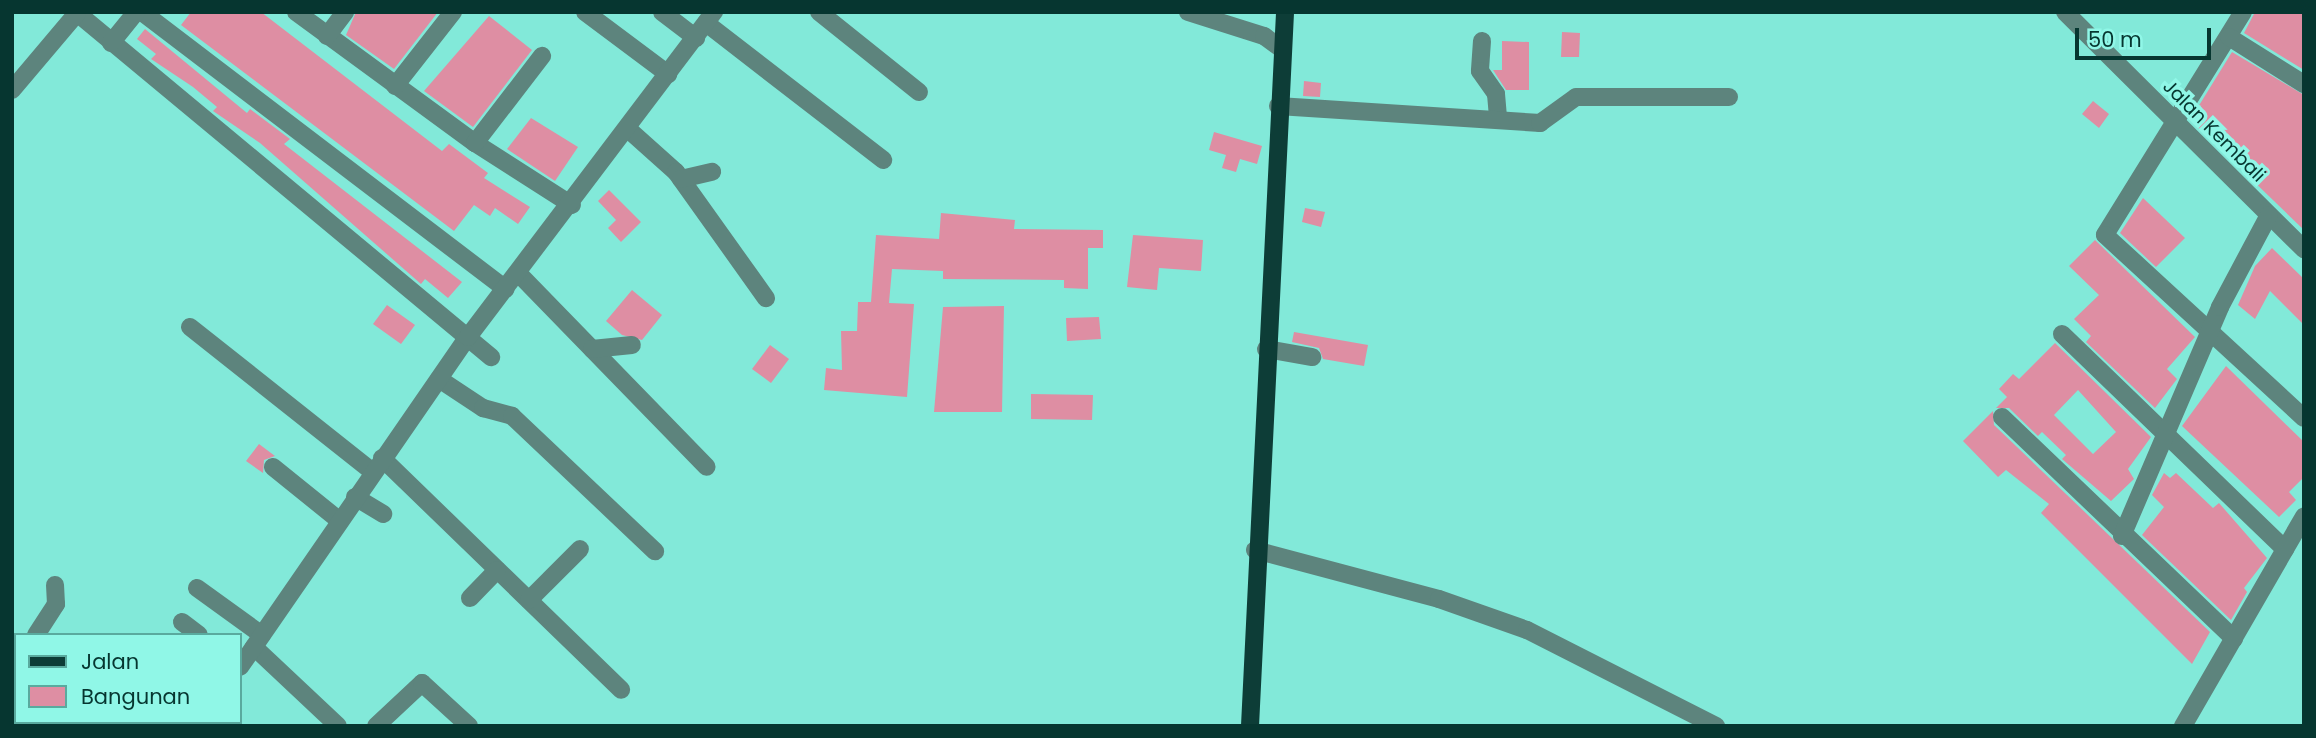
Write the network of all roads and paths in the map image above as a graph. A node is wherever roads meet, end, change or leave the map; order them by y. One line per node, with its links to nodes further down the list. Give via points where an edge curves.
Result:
1 (136, 12): 18 (street)
2 (142, 12): 39 (street)
3 (296, 12): 15 (street)
4 (345, 12): 15 (street)
5 (453, 12): 23 (street)
6 (585, 12): 21 (street)
7 (662, 12): 14 (street)
8 (819, 12): 25 (street)
9 (1188, 12): 19 (street, via 1264,36)
10 (1285, 12): 19 (main road)
11 (2065, 12): 29 (street, Jalan Kembali)
12 (2244, 12): 16 (street)
13 (76, 13): 18 (street); 24 (street)
14 (705, 25): 21 (street); 32 (street)
15 (327, 36): 23 (street)
16 (2229, 37): 22 (street); 29 (street)
17 (1482, 41): 28 (street, via 1480,71 1496,94)
18 (111, 43): 44 (street)
19 (1282, 49): 27 (main road)
20 (542, 56): 31 (street)
21 (668, 74): 30 (street)
22 (2304, 85)
23 (395, 86): 31 (street)
24 (12, 90)
25 (919, 92)
26 (1729, 97): 28 (street, via 1576,97 1540,123)
27 (1278, 106): 28 (street); 47 (main road)
28 (1498, 117)
29 (2176, 123): 36 (street, Jalan Kembali); 43 (street, via 2105,235)
30 (629, 130): 34 (street); 35 (street)
31 (475, 144): 35 (street)
32 (883, 160)
33 (712, 173): 34 (street)
34 (681, 179): 40 (street)
35 (572, 205): 38 (street)
36 (2269, 215): 37 (street, Jalan Kembali); 43 (street)
37 (2304, 249)
38 (519, 274): 39 (street); 46 (street)
39 (506, 289): 44 (street)
40 (766, 298)
41 (190, 327): 54 (street)
42 (2062, 334): 53 (street)
43 (2210, 334): 52 (street); 53 (street)
44 (468, 337): 48 (street); 50 (street)
45 (632, 345): 46 (street)
46 (592, 349): 56 (street)
47 (1266, 349): 49 (street); 64 (main road)
48 (491, 357)
49 (1312, 357)
50 (439, 379): 54 (street); 65 (street, via 474,404 512,416)
51 (2002, 417): 61 (street)
52 (2304, 418)
53 (2164, 433): 61 (street); 63 (street)
54 (378, 465): 57 (street); 66 (street)
55 (273, 467): 60 (street)
56 (707, 467)
57 (355, 497): 58 (street); 60 (street)
58 (383, 514)
59 (2304, 516): 63 (street)
60 (340, 521): 75 (street)
61 (2122, 536): 74 (street)
62 (580, 549): 70 (street)
63 (2285, 549): 74 (street)
64 (1255, 550): 81 (main road); 82 (street, via 1438,599 1527,630)
65 (655, 551)
66 (498, 570): 69 (street); 70 (street)
67 (55, 585): 72 (street, via 56,604)
68 (197, 587): 75 (street)
69 (470, 598)
70 (529, 600): 77 (street)
71 (183, 622): 73 (street)
72 (37, 633)
73 (197, 633)
74 (2234, 639): 83 (street)
75 (258, 641): 76 (street); 78 (street)
76 (242, 664)
77 (621, 690)
78 (338, 726)
79 (376, 726): 80 (street, via 422,683)
80 (469, 726)
81 (1250, 726)
82 (1716, 726)
83 (2183, 726)

